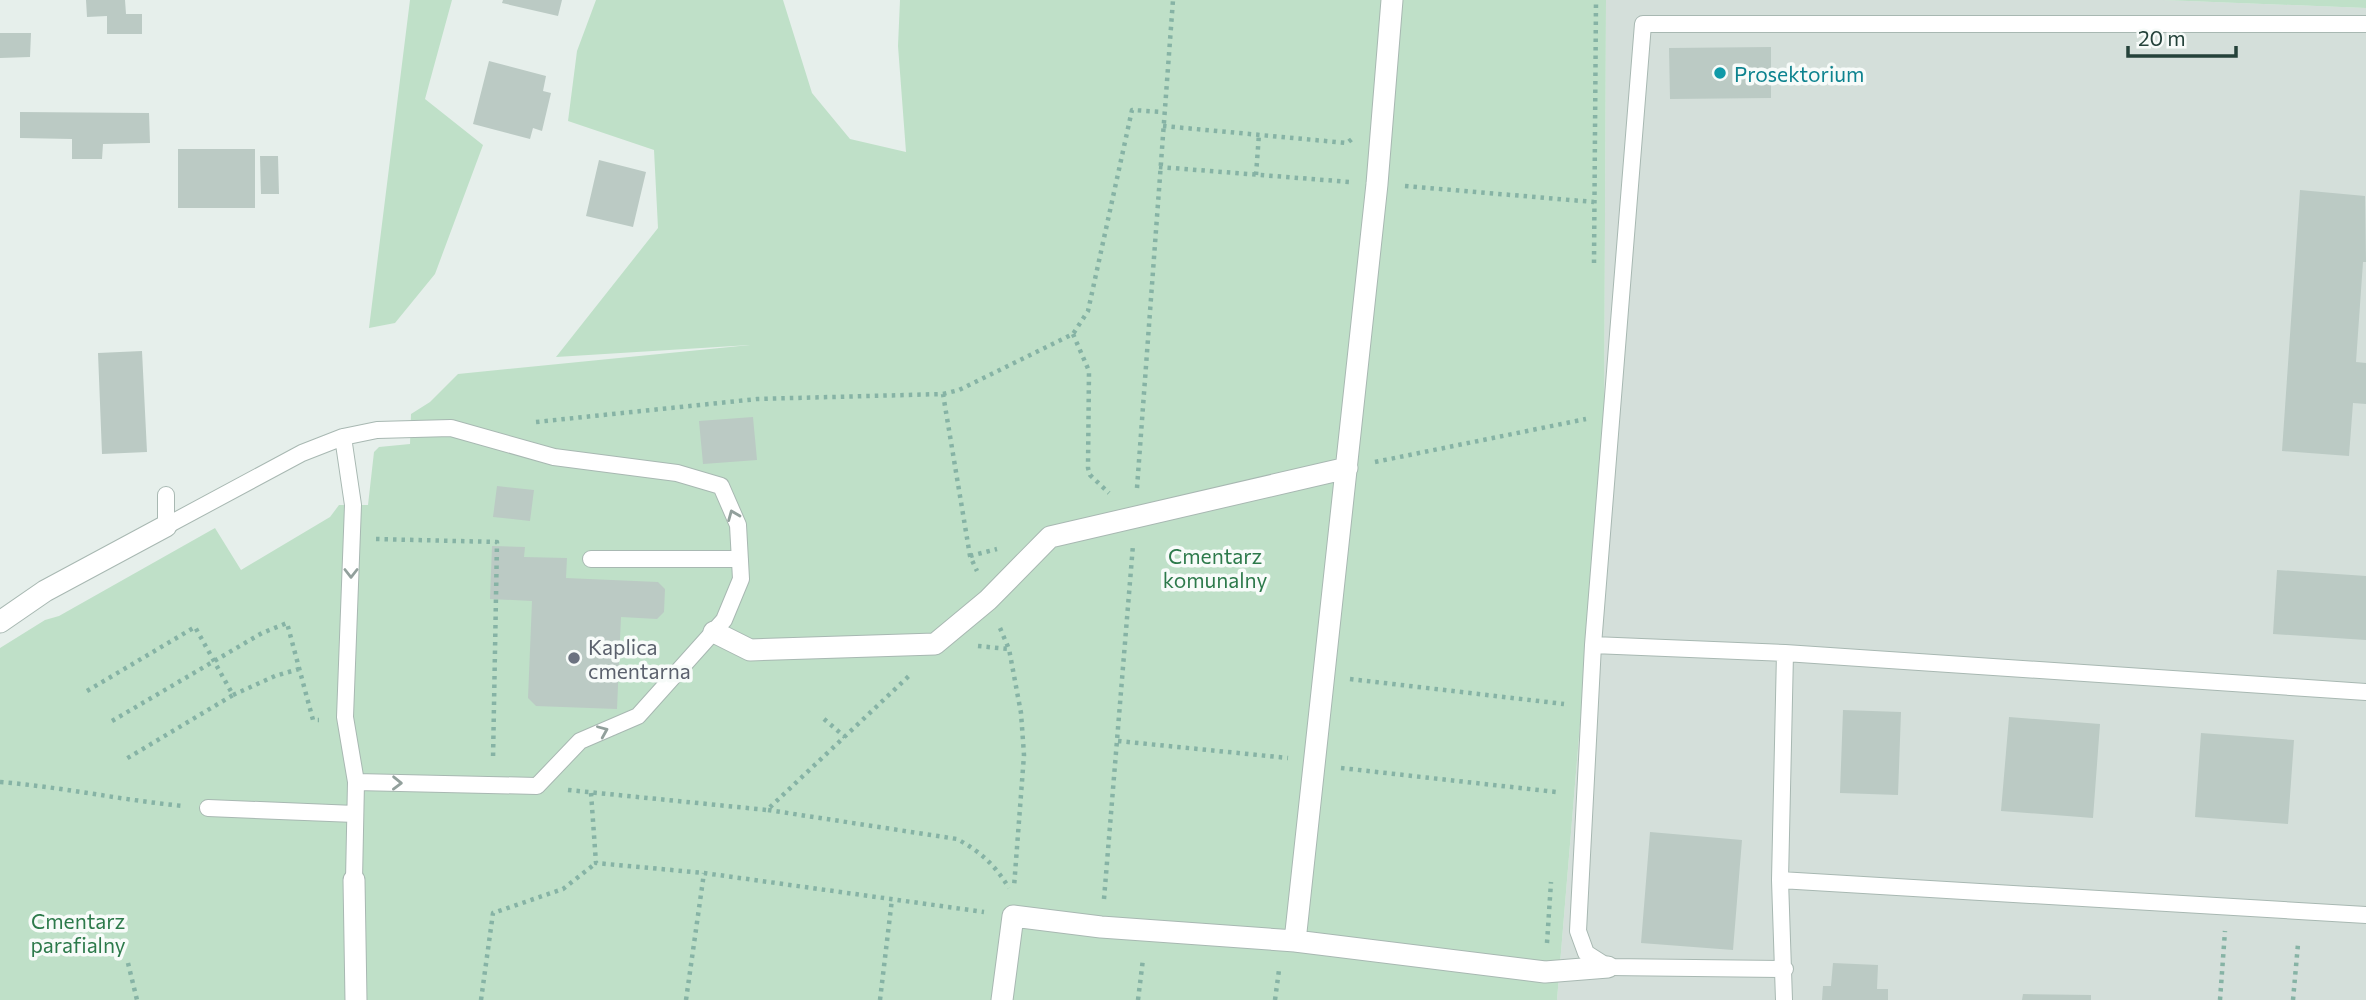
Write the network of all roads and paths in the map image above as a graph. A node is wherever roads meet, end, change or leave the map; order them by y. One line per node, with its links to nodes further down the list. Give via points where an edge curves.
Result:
1 (1173, 0): 4 (path)
2 (1392, 0): 11 (street)
3 (2366, 24): 29 (lane, via 1643,24)
4 (1163, 112): 5 (path); 13 (path, via 1132,110 1088,311)
5 (1163, 126): 7 (path); 8 (path)
6 (1353, 127): 7 (path, via 1347,144)
7 (1259, 134): 10 (path)
8 (1160, 161)
9 (1159, 167): 10 (path)
10 (1256, 175): 11 (path)
11 (1377, 184): 12 (path); 18 (street)
12 (1594, 202)
13 (1073, 334): 14 (path); 19 (path, via 1089,371 1088,468)
14 (943, 394): 17 (path, via 757,399 528,423); 25 (path, via 970,556)
15 (1594, 418): 18 (path)
16 (343, 437): 17 (lane, via 377,430 451,428); 21 (lane, via 302,453); 22 (lane, via 353,505)
17 (489, 437): 24 (lane, one-way to 17, via 738,525 721,486 677,473 555,457)
18 (1347, 468): 25 (street, via 1049,537); 33 (street)
19 (1107, 491)
20 (166, 495): 21 (lane)
21 (166, 526): 26 (street, via 45,591)
22 (351, 539): 46 (lane, one-way to 46, via 345,718); 47 (path, via 497,542)
23 (591, 559): 24 (lane)
24 (740, 559): 27 (lane, via 741,579)
25 (988, 600): 28 (street)
26 (0, 622)
27 (714, 632): 28 (street, via 750,650); 47 (lane, one-way to 27, via 537,786 580,741 638,716)
28 (935, 645): 41 (path); 53 (path, via 1009,649 1024,755 1014,894 997,868 957,839)
29 (1593, 645): 30 (lane); 67 (lane, via 1578,931 1586,953)
30 (1785, 653): 35 (lane); 58 (lane)
31 (214, 661): 32 (path, via 286,623); 34 (path, via 195,627); 37 (path); 40 (path)
32 (299, 669): 36 (path); 37 (path)
33 (1325, 676): 38 (path); 44 (street)
34 (86, 691)
35 (2366, 692)
36 (306, 693)
37 (233, 695): 43 (path)
38 (1565, 704)
39 (824, 719): 41 (path)
40 (112, 721)
41 (845, 737): 53 (path)
42 (1118, 741): 44 (path)
43 (125, 759)
44 (1316, 763): 49 (path); 64 (street)
45 (0, 782): 51 (path)
46 (356, 782): 47 (lane, one-way to 47); 54 (lane)
47 (493, 785)
48 (575, 791): 50 (path)
49 (1556, 792)
50 (591, 793): 53 (path); 55 (path)
51 (186, 806)
52 (208, 808): 54 (lane)
53 (767, 810)
54 (355, 814): 57 (lane)
55 (596, 863): 56 (path); 71 (path, via 563,888 493,913)
56 (704, 873): 59 (path); 72 (path)
57 (354, 880): 70 (street)
58 (1780, 880): 60 (lane); 68 (lane)
59 (892, 899): 62 (path); 73 (path)
60 (2227, 906): 61 (lane); 77 (path)
61 (2366, 915)
62 (1013, 916): 63 (street); 74 (street)
63 (1147, 930): 64 (street); 75 (path)
64 (1295, 941): 67 (street, via 1545,972)
65 (2298, 944): 78 (path)
66 (128, 963): 69 (path)
67 (1608, 967): 68 (lane)
68 (1785, 970): 76 (lane)
69 (138, 1000)
70 (356, 1000)
71 (481, 1000)
72 (686, 1000)
73 (880, 1000)
74 (1002, 1000)
75 (1138, 1000)
76 (1784, 1000)
77 (2220, 1000)
78 (2293, 1000)

